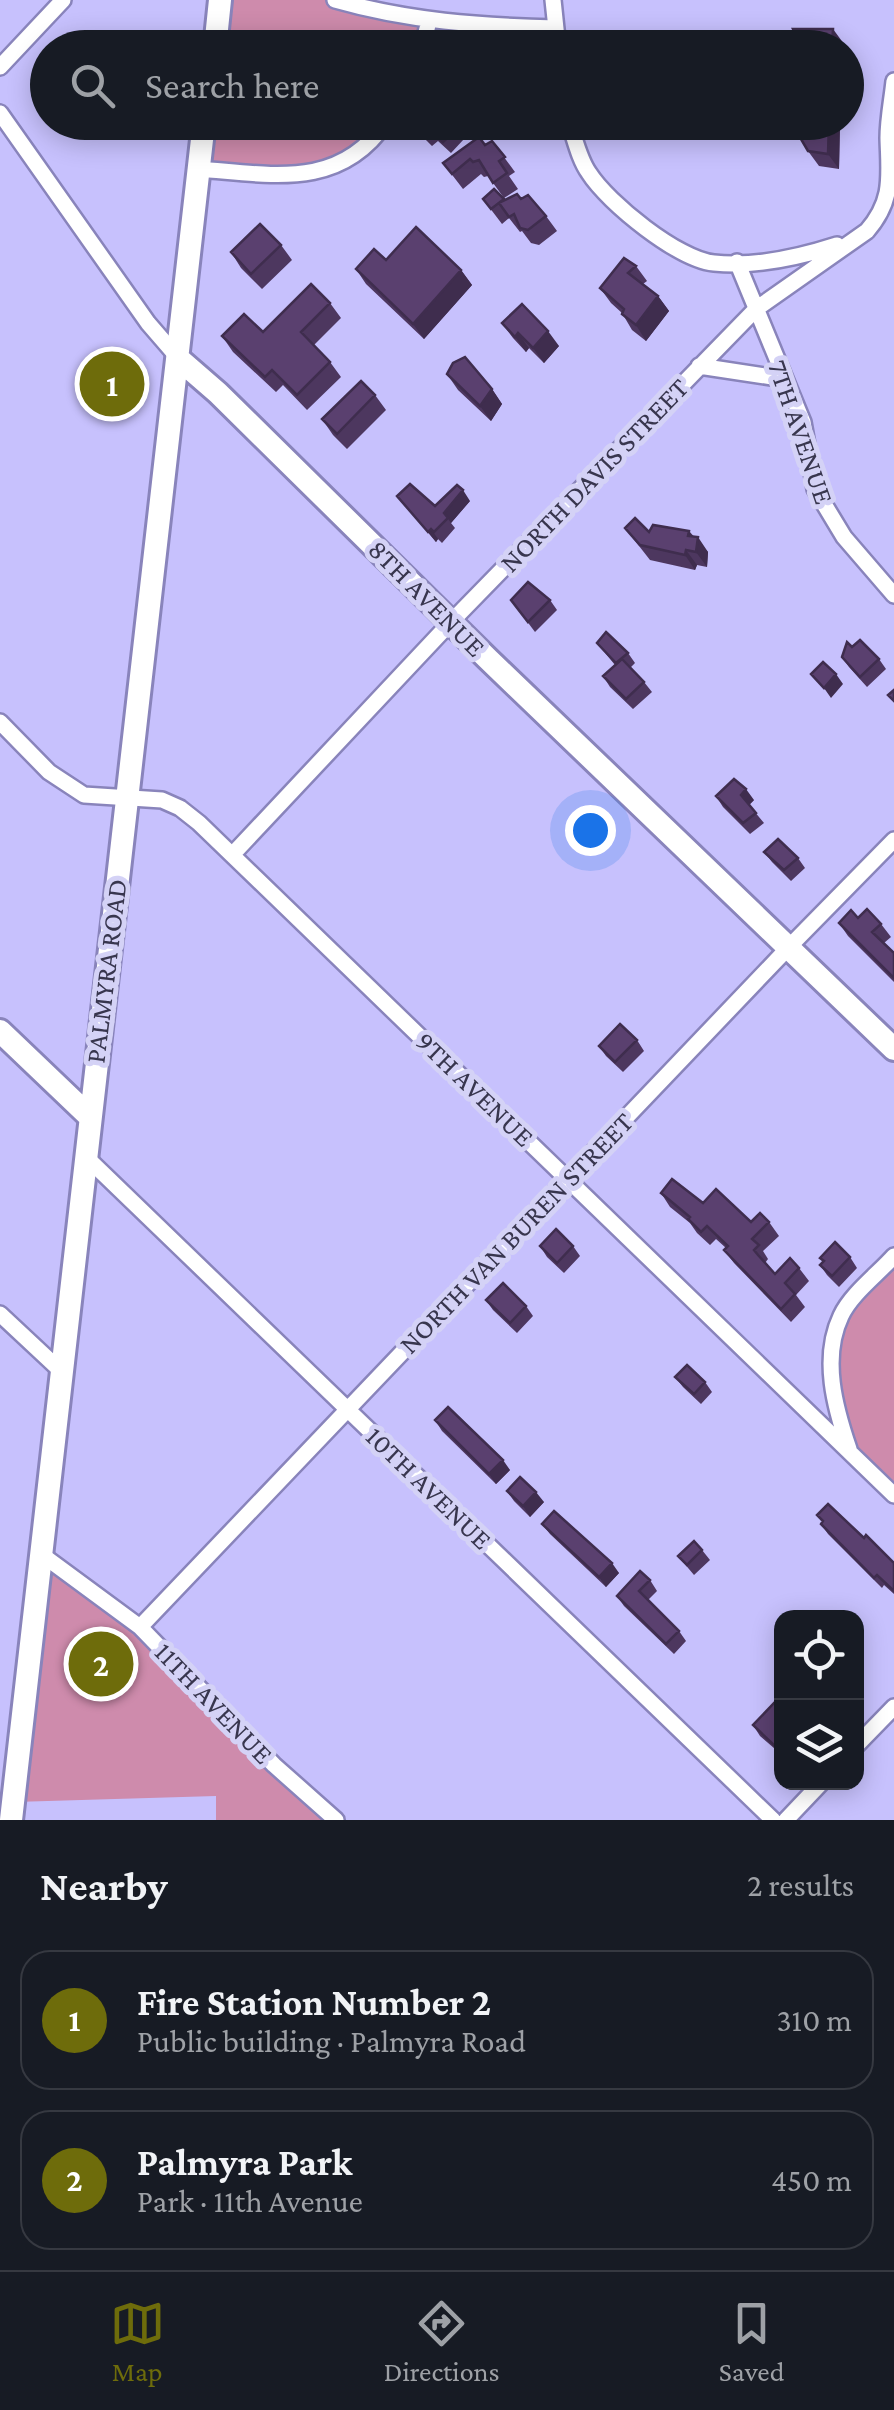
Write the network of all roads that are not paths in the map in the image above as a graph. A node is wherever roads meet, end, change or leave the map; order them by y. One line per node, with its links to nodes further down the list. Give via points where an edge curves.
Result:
1 (64, 0): 7 (street)
2 (220, 0): 8 (main road)
3 (335, 0): 5 (street)
4 (553, 0): 6 (street)
5 (429, 21): 6 (street); 9 (street)
6 (556, 28)
7 (35, 30)
8 (217, 30)
9 (427, 30)
10 (30, 35): 11 (street)
11 (0, 66)
12 (894, 81): 18 (street, NORTH DAVIS STREET, via 890,187 877,220)
13 (0, 113): 21 (street, 8TH AVENUE)
14 (202, 140): 17 (main road, PALMYRA ROAD)
15 (372, 140): 17 (street, via 326,170 299,176)
16 (576, 140): 19 (street, via 588,172 628,214 711,263)
17 (198, 169): 21 (main road, PALMYRA ROAD)
18 (856, 238): 19 (street, via 798,258); 20 (street, NORTH DAVIS STREET)
19 (737, 262): 20 (street, 7TH AVENUE)
20 (756, 309): 22 (street, NORTH DAVIS STREET); 23 (street, 7TH AVENUE)
21 (180, 360): 25 (main road, 8TH AVENUE); 27 (main road, PALMYRA ROAD)
22 (699, 366): 23 (street); 25 (street, NORTH DAVIS STREET)
23 (786, 379): 24 (street, 7TH AVENUE, via 803,422 815,488 844,536)
24 (894, 595)
25 (451, 622): 29 (street, NORTH DAVIS STREET); 30 (main road, 8TH AVENUE)
26 (0, 722): 27 (street, via 49,772 84,795)
27 (127, 796): 29 (street, 9TH AVENUE, via 180,808); 33 (main road, PALMYRA ROAD)
28 (894, 840): 30 (street, NORTH VAN BUREN STREET)
29 (232, 855): 35 (street, 9TH AVENUE)
30 (788, 948): 32 (main road, 8TH AVENUE); 35 (street, NORTH VAN BUREN STREET)
31 (0, 1030): 33 (main road)
32 (894, 1049)
33 (89, 1116): 34 (main road, PALMYRA ROAD)
34 (85, 1156): 38 (main road, PALMYRA ROAD); 39 (street, 10TH AVENUE)
35 (569, 1179): 39 (street, NORTH VAN BUREN STREET); 40 (street, 9TH AVENUE)
36 (894, 1256): 40 (street, via 842,1312 836,1329 834,1407)
37 (0, 1314): 38 (street)
38 (62, 1371): 42 (main road, PALMYRA ROAD)
39 (347, 1409): 43 (street, NORTH VAN BUREN STREET); 49 (street, 10TH AVENUE)
40 (850, 1453): 41 (street, 9TH AVENUE)
41 (894, 1495)
42 (41, 1554): 43 (street, 11TH AVENUE); 47 (main road, PALMYRA ROAD)
43 (140, 1628): 48 (street, 11TH AVENUE)
44 (894, 1708): 45 (street)
45 (864, 1738)
46 (814, 1790): 50 (street)
47 (11, 1820)
48 (336, 1820)
49 (773, 1820)
50 (786, 1820)

